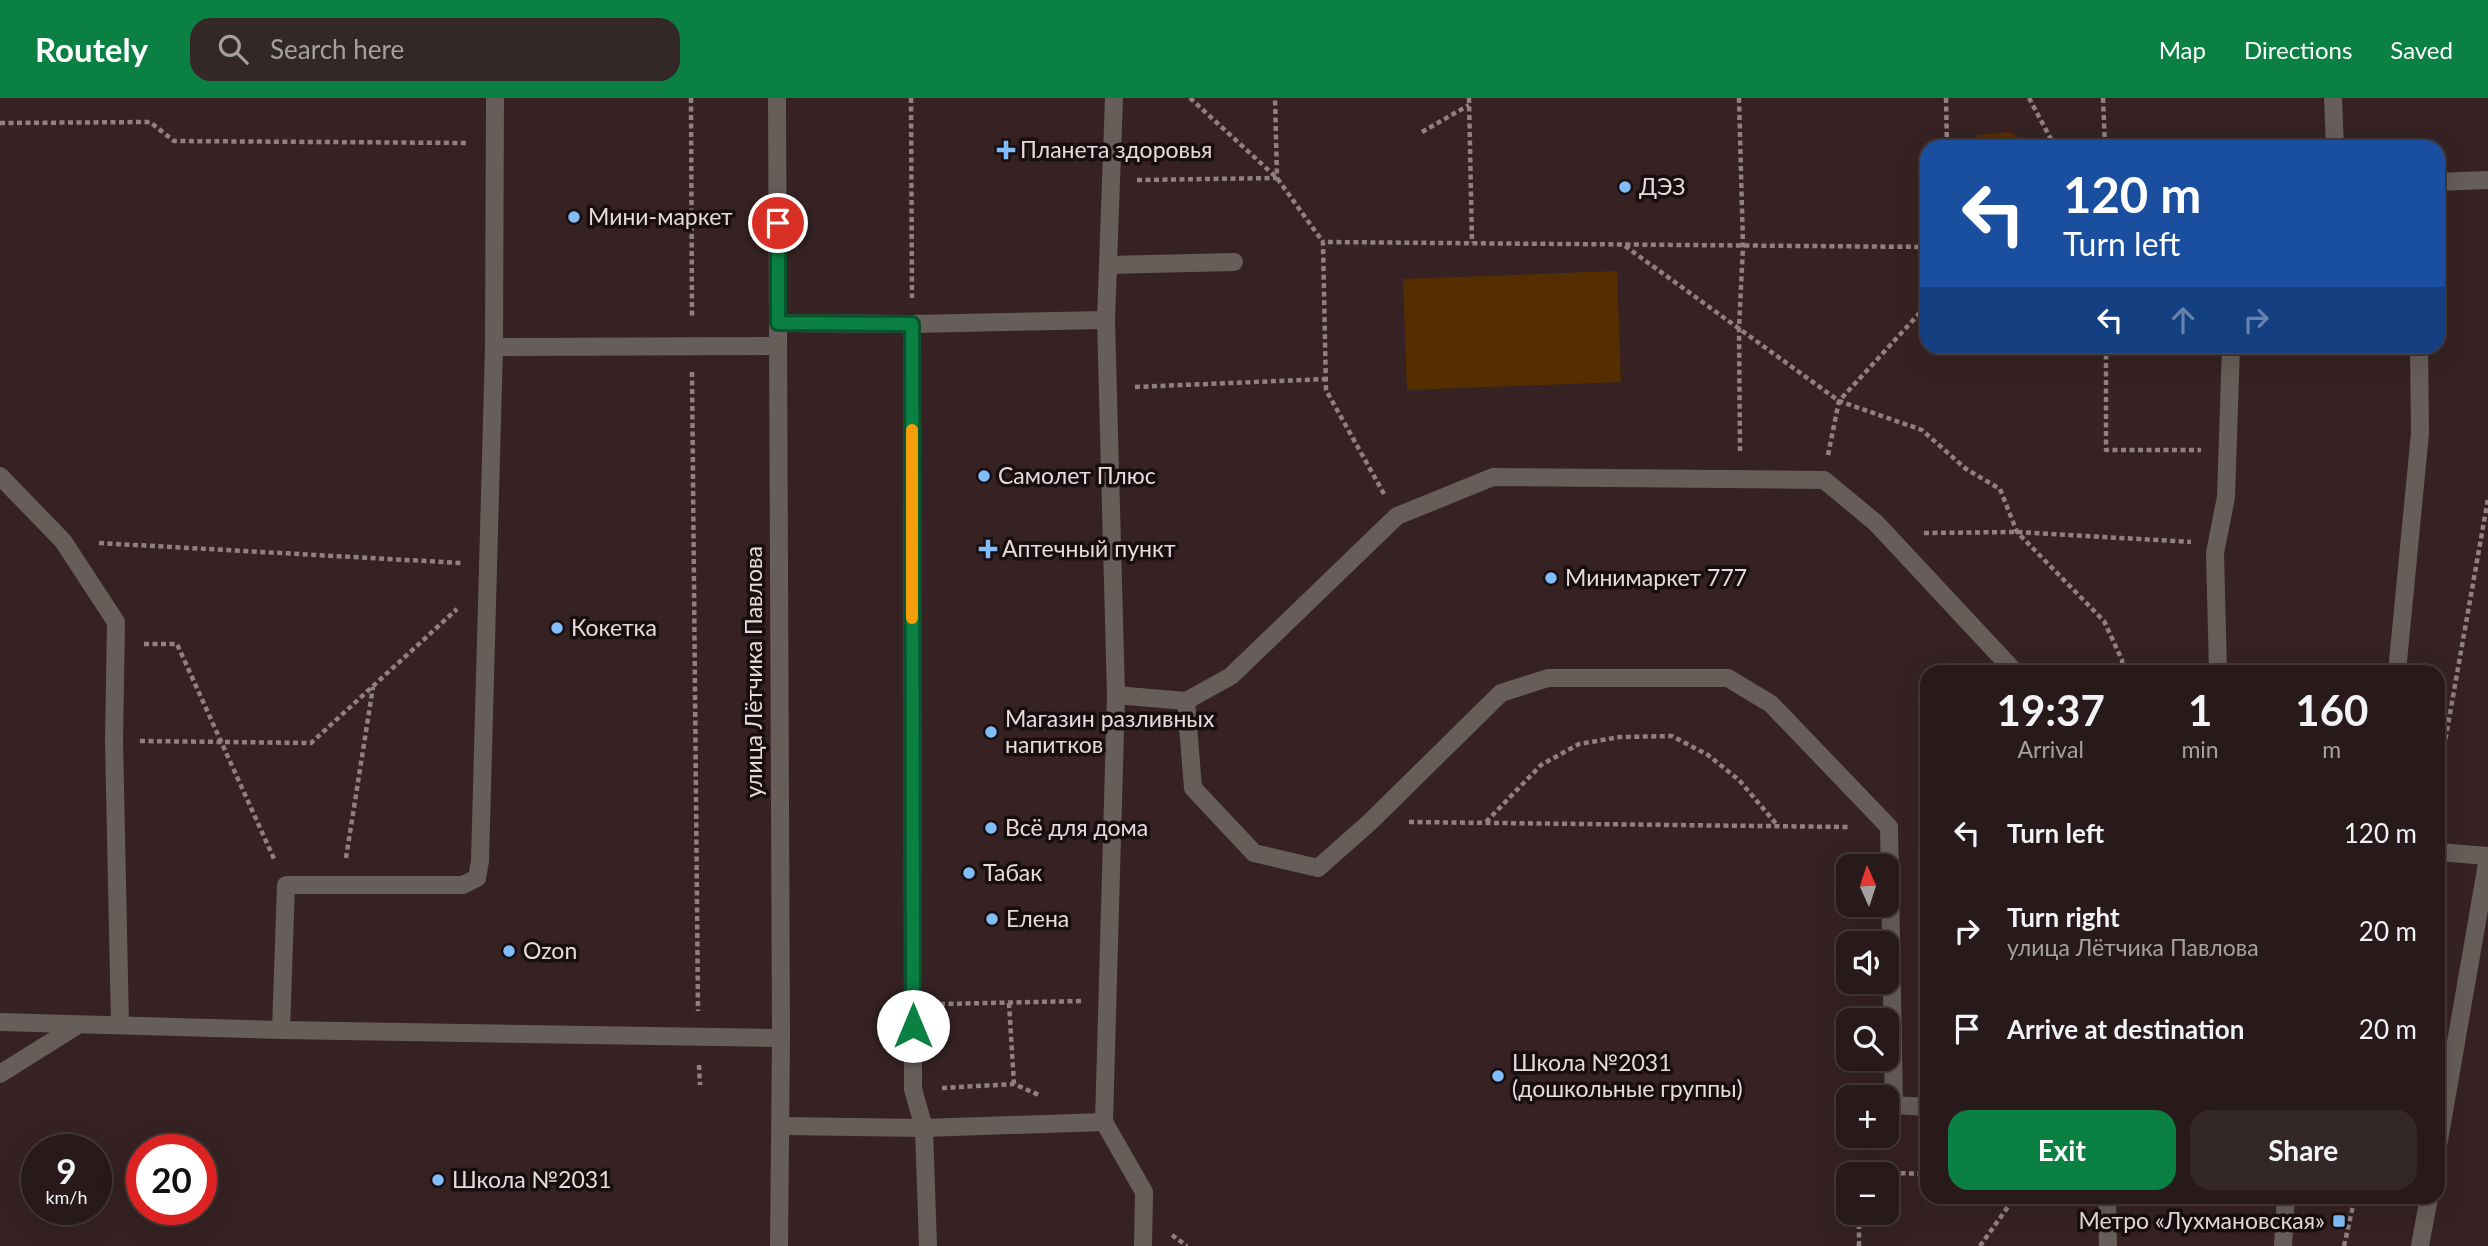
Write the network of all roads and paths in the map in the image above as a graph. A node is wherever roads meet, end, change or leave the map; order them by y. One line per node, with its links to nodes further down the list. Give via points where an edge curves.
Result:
1 (495, 98): 21 (street)
2 (691, 98): 38 (path)
3 (777, 98): 35 (street, улица Лётчика Павлова)
4 (911, 98): 36 (path)
5 (1114, 98): 24 (street)
6 (1190, 98): 23 (path)
7 (1275, 98): 23 (path)
8 (1469, 98): 14 (path)
9 (1739, 98): 29 (path)
10 (1946, 98): 17 (path)
11 (2029, 98): 18 (path)
12 (2103, 98): 19 (path)
13 (2333, 98): 20 (street)
14 (1469, 105): 16 (path); 27 (path)
15 (0, 123): 21 (path, via 150,122 174,141)
16 (1422, 132)
17 (1947, 140)
18 (2051, 140)
19 (2105, 140)
20 (2335, 140)
21 (495, 144): 40 (street)
22 (2488, 176): 25 (street)
23 (1276, 178): 24 (path); 26 (path)
24 (1111, 181): 32 (street)
25 (2445, 181)
26 (1323, 242): 27 (path); 44 (path)
27 (1472, 243): 28 (path)
28 (1624, 245): 29 (path); 37 (path)
29 (1743, 246): 30 (path); 37 (path)
30 (1920, 247)
31 (1234, 262): 32 (street)
32 (1108, 265): 34 (street)
33 (1920, 313): 46 (path)
34 (1106, 320): 36 (street); 45 (street)
35 (778, 323): 36 (street); 39 (street, улица Лётчика Павлова)
36 (912, 324): 79 (street)
37 (1739, 328): 46 (path); 49 (path)
38 (692, 346): 39 (street); 40 (street); 84 (path)
39 (778, 346): 85 (street, улица Лётчика Павлова)
40 (494, 347): 57 (street)
41 (2106, 354): 47 (path, via 2106,450)
42 (2231, 354): 47 (street)
43 (2419, 354): 62 (street, via 2420,433)
44 (1326, 379): 45 (path); 52 (path, via 1326,390)
45 (1108, 388): 64 (street)
46 (1839, 401): 50 (path); 53 (path, via 1922,430 1966,469 2000,489)
47 (2227, 450): 56 (street)
48 (0, 476): 55 (street)
49 (1741, 480): 50 (street); 52 (street, via 1493,477)
50 (1824, 480): 54 (street)
51 (2488, 499): 68 (path)
52 (1397, 516): 65 (street, via 1231,676)
53 (2017, 532): 54 (path); 56 (path); 60 (path, via 2104,621)
54 (1886, 533): 59 (street)
55 (63, 541): 57 (path); 58 (street, via 116,622)
56 (2217, 543): 61 (street)
57 (488, 573): 63 (path); 76 (street, via 477,878 463,885)
58 (115, 643): 66 (path, via 177,645); 67 (street)
59 (2009, 665)
60 (2122, 665)
61 (2218, 665)
62 (2398, 665)
63 (373, 686): 66 (path, via 311,743); 76 (path)
64 (1116, 695): 65 (street); 77 (street)
65 (1186, 701): 69 (street, via 1193,788 1254,853 1318,868)
66 (220, 740): 67 (path); 75 (path)
67 (114, 741): 81 (street)
68 (2445, 742)
69 (1370, 822): 70 (path); 72 (street, via 1501,694 1548,678 1728,678 1771,704)
70 (1486, 823): 71 (path); 71 (path, via 1541,765 1579,744 1672,736 1708,755 1739,780)
71 (1778, 826): 72 (path)
72 (1889, 827): 90 (street, via 1894,1105)
73 (2445, 853): 74 (street)
74 (2488, 857): 89 (street)
75 (286, 885): 76 (street); 83 (street)
76 (342, 885)
77 (1107, 1001): 78 (path); 91 (street)
78 (1010, 1003): 79 (path); 87 (path)
79 (913, 1005): 93 (street, via 913,1089)
80 (0, 1022): 82 (street)
81 (120, 1024): 82 (street); 83 (street)
82 (78, 1025): 86 (street)
83 (281, 1030): 84 (street)
84 (698, 1038): 85 (street); 88 (path)
85 (781, 1038): 92 (street, улица Лётчика Павлова)
86 (0, 1074)
87 (1014, 1084)
88 (700, 1085)
89 (2445, 1106)
90 (1920, 1107)
91 (1104, 1122): 93 (street); 104 (street, via 1144,1192)
92 (781, 1126): 93 (street); 102 (street, улица Лётчика Павлова)
93 (924, 1128): 103 (street)
94 (1899, 1173): 95 (path)
95 (1920, 1174)
96 (2010, 1204): 106 (path)
97 (2107, 1204): 107 (street)
98 (2286, 1204): 108 (street)
99 (2353, 1204): 109 (path)
100 (2428, 1204): 110 (street)
101 (1860, 1225): 105 (path)
102 (779, 1246)
103 (928, 1246)
104 (1143, 1246)
105 (1859, 1246)
106 (1980, 1246)
107 (2108, 1246)
108 (2283, 1246)
109 (2344, 1246)
110 (2420, 1246)

